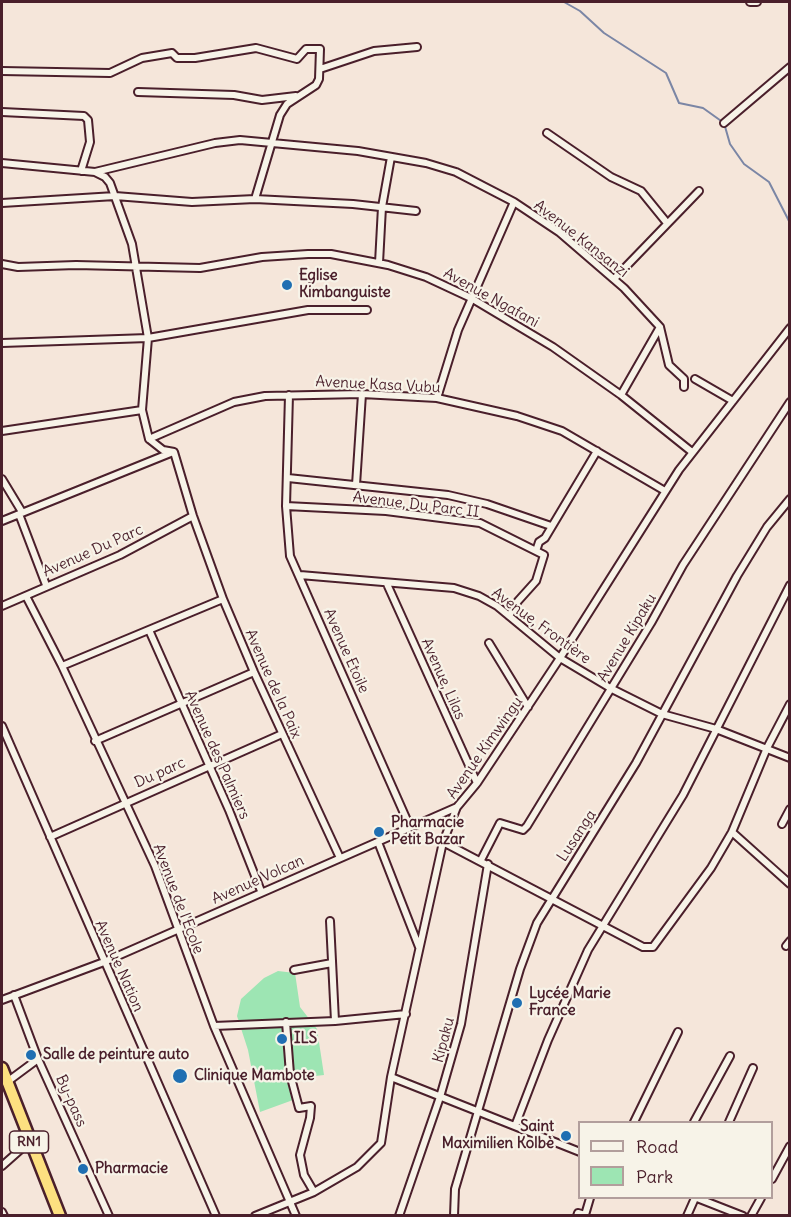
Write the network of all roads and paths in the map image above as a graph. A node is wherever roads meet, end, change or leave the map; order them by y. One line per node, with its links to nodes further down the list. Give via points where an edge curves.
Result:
1 (750, 2): 2 (street)
2 (757, 2)
3 (417, 46): 5 (street, via 374,51)
4 (789, 67): 10 (street)
5 (320, 69): 6 (street, via 320,49 306,49 297,59 256,48 195,58 177,58 172,53 149,56 110,73); 8 (street, via 316,85)
6 (2, 71)
7 (138, 92): 8 (street, via 234,95 262,100)
8 (297, 96): 12 (street, via 280,115)
9 (2, 112): 15 (street, via 84,116 90,142)
10 (724, 123)
11 (546, 133): 24 (street, via 611,177 641,191)
12 (271, 141): 13 (street, Avenue Kansanzi); 16 (street, Avenue Kansanzi, via 215,143); 19 (street)
13 (391, 157): 20 (street, Avenue Kansanzi, via 456,172); 22 (street)
14 (2, 163): 15 (street, Avenue Kansanzi)
15 (81, 171): 16 (street, Avenue Kansanzi)
16 (95, 172): 18 (street, via 108,179)
17 (699, 191): 24 (street)
18 (115, 196): 19 (street, via 192,202); 21 (street); 27 (street)
19 (255, 199): 22 (street)
20 (514, 202): 28 (street, Avenue Kansanzi, via 558,232); 29 (street)
21 (2, 203)
22 (382, 207): 23 (street); 25 (street)
23 (416, 211)
24 (667, 224): 28 (street)
25 (379, 263): 27 (street, Avenue Ngafani, via 308,254 200,268); 29 (street, Avenue Ngafani, via 426,277)
26 (2, 264): 27 (street, Avenue Ngafani)
27 (137, 265): 33 (street)
28 (614, 279): 31 (street, Avenue Kansanzi)
29 (471, 298): 39 (street, Avenue Ngafani, via 553,347); 40 (street, via 444,368)
30 (367, 310): 33 (street, via 308,310)
31 (660, 327): 36 (street, via 669,365 684,379); 39 (street)
32 (789, 328): 41 (street, Avenue Kimwingu)
33 (148, 338): 34 (street); 43 (street)
34 (2, 343)
35 (695, 379): 41 (street)
36 (684, 387)
37 (362, 394): 38 (street, Avenue Kasa Vubu); 40 (street, Avenue Kasa Vubu); 51 (street)
38 (290, 395): 45 (street, Avenue Kasa Vubu, via 234,402); 49 (street, Avenue Etoile)
39 (621, 395): 48 (street, Avenue Ngafani)
40 (437, 398): 46 (street, Avenue Kasa Vubu, via 517,416 562,431)
41 (733, 401): 48 (street, Avenue Kimwingu)
42 (789, 402): 73 (street, Avenue Kipaku, via 683,565)
43 (142, 410): 44 (street); 45 (street)
44 (2, 431)
45 (149, 438): 47 (street, via 163,450)
46 (597, 451): 52 (street, Avenue Kasa Vubu); 58 (street)
47 (174, 452): 55 (street); 56 (street, Avenue de la Paix)
48 (693, 452): 52 (street, Avenue Kimwingu)
49 (288, 478): 51 (street); 54 (street, Avenue Etoile)
50 (2, 479): 55 (street)
51 (356, 485): 58 (street, via 448,495)
52 (665, 491): 70 (street, Avenue Kimwingu)
53 (789, 499): 77 (street, Lusanga, via 736,576)
54 (286, 506): 59 (street, Avenue, Du Parc II, via 386,511 480,523); 60 (street, Avenue Etoile, via 290,556)
55 (20, 513): 57 (street); 62 (street)
56 (193, 516): 62 (street, Avenue Du Parc, via 120,555); 65 (street, Avenue de la Paix)
57 (2, 521)
58 (551, 526): 59 (street)
59 (536, 551): 67 (street, via 544,555 536,581)
60 (300, 575): 61 (street, Avenue, Frontière); 90 (street, Avenue Etoile)
61 (387, 584): 67 (street, Avenue, Frontière, via 454,588 479,596); 85 (street, Avenue, Lilas)
62 (46, 585): 64 (street, Avenue Du Parc)
63 (789, 585): 79 (street)
64 (26, 596): 66 (street, Avenue Du Parc); 71 (street, Avenue de l'Ecole)
65 (223, 599): 68 (street); 72 (street, Avenue de la Paix)
66 (2, 606)
67 (510, 616): 70 (street, Avenue, Frontière)
68 (149, 630): 71 (street); 74 (street, Avenue des Palmiers)
69 (489, 643): 76 (street)
70 (560, 658): 73 (street, Avenue, Frontière); 76 (street, Avenue Kimwingu)
71 (62, 666): 81 (street, Avenue de l'Ecole)
72 (254, 672): 74 (street); 80 (street, Avenue de la Paix)
73 (612, 689): 77 (street, Avenue, Frontière); 96 (street, Avenue Kipaku, via 527,826 523,830 500,823)
74 (182, 704): 81 (street); 84 (street, Avenue des Palmiers)
75 (789, 704): 82 (street)
76 (528, 707): 85 (street, Avenue Kimwingu)
77 (662, 714): 79 (street, Avenue, Frontière); 100 (street, Lusanga, via 609,808)
78 (2, 726): 92 (street, Avenue Nation)
79 (716, 729): 82 (street, Avenue, Frontière); 102 (street, via 683,795)
80 (282, 734): 84 (street, Du parc); 95 (street, Avenue de la Paix)
81 (95, 741): 86 (street, Avenue de l'Ecole)
82 (767, 748): 83 (street, Avenue, Frontière); 91 (street)
83 (789, 758)
84 (209, 765): 86 (street, Du parc); 99 (street, Avenue des Palmiers)
85 (477, 783): 87 (street, Avenue Kimwingu)
86 (123, 803): 92 (street, Du parc); 103 (street, Avenue de l'Ecole, via 155,866)
87 (457, 807): 90 (street, Avenue Volcan); 94 (street, Avenue Kimwingu)
88 (789, 809): 89 (street)
89 (782, 824)
90 (410, 827): 93 (street, Avenue Volcan)
91 (732, 832): 98 (street); 102 (street, via 657,945 643,947)
92 (50, 837): 105 (street, Avenue Nation)
93 (378, 842): 95 (street, Avenue Volcan); 104 (street)
94 (443, 842): 96 (street); 104 (street, Avenue Kimwingu)
95 (340, 858): 99 (street, Avenue Volcan)
96 (482, 860): 97 (street)
97 (489, 864): 100 (street); 121 (street, Kipaku, via 461,1024)
98 (789, 884)
99 (261, 891): 103 (street, Avenue Volcan)
100 (551, 898): 102 (street); 122 (street, Lusanga, via 520,969)
101 (330, 921): 106 (street)
102 (602, 925): 126 (street, via 570,987)
103 (177, 929): 105 (street, Avenue Volcan); 113 (street, Avenue de l'Ecole)
104 (420, 949): 110 (street, Avenue Kimwingu)
105 (104, 962): 108 (street, Avenue Volcan); 140 (street, Avenue Nation)
106 (332, 963): 107 (street); 111 (street)
107 (294, 970)
108 (14, 995): 109 (street, Avenue Volcan); 116 (street, By-pass)
109 (2, 1000)
110 (406, 1014): 111 (street); 119 (street, Avenue Kimwingu)
111 (335, 1021): 112 (street)
112 (286, 1022): 113 (street); 132 (street, via 290,1074 299,1108 311,1106 300,1155 304,1175)
113 (214, 1026): 137 (street, Avenue de l'Ecole)
114 (678, 1032): 123 (street)
115 (729, 1056): 124 (street)
116 (39, 1059): 120 (street); 139 (street, By-pass)
117 (753, 1068): 125 (street)
118 (2, 1069): 120 (highway, RN1)
119 (391, 1077): 121 (street); 132 (street, Avenue Kimwingu, via 381,1143 362,1164)
120 (7, 1082): 127 (highway, RN1)
121 (440, 1097): 122 (street); 143 (street, Kipaku)
122 (478, 1112): 126 (street); 144 (street, Lusanga, via 455,1189)
123 (634, 1121)
124 (695, 1121)
125 (729, 1121)
126 (515, 1126): 129 (street)
127 (29, 1142): 130 (street); 138 (highway, RN1)
128 (789, 1146): 131 (street)
129 (578, 1152)
130 (2, 1166)
131 (773, 1175)
132 (314, 1192): 137 (street, Avenue Kimwingu)
133 (589, 1199): 145 (street, via 585,1215)
134 (695, 1199): 146 (street)
135 (701, 1199): 147 (street)
136 (760, 1199): 148 (street)
137 (291, 1203): 141 (street, Avenue Kimwingu); 142 (street, Avenue de l'Ecole)
138 (60, 1215)
139 (109, 1215)
140 (216, 1215)
141 (255, 1215)
142 (296, 1215)
143 (399, 1215)
144 (454, 1215)
145 (577, 1215)
146 (687, 1215)
147 (743, 1215)
148 (751, 1215)

